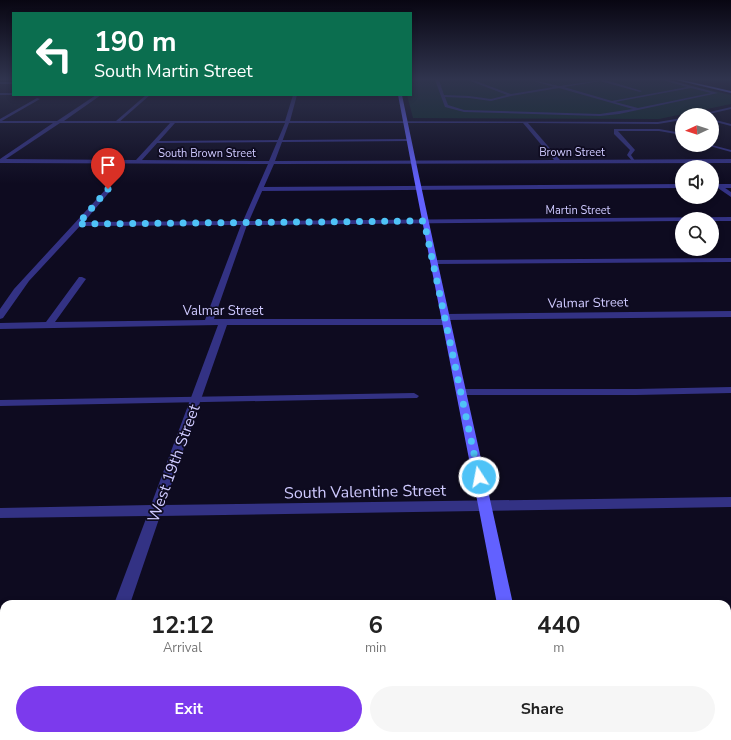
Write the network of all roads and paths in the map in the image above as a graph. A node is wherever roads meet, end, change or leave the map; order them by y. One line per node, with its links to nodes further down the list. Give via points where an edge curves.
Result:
1 (12, 115): 9 (lane)
2 (69, 115): 10 (street)
3 (126, 115): 11 (lane)
4 (289, 115): 15 (street)
5 (404, 115): 16 (street)
6 (584, 115): 7 (lane)
7 (609, 115)
8 (675, 119): 13 (street, via 658,123)
9 (0, 122): 10 (street)
10 (57, 122): 11 (street); 26 (street)
11 (117, 122): 12 (street)
12 (174, 122): 15 (street); 21 (street)
13 (524, 122): 16 (street); 30 (street)
14 (719, 122): 17 (street)
15 (287, 123): 16 (street); 20 (street)
16 (406, 123): 19 (street)
17 (731, 125)
18 (675, 132): 27 (lane, via 616,130 633,150 629,155)
19 (409, 140): 20 (lane); 32 (street)
20 (280, 141): 21 (lane); 31 (street)
21 (156, 142): 29 (street)
22 (719, 148): 23 (lane)
23 (731, 151)
24 (719, 160): 25 (street, Brown Street)
25 (731, 160)
26 (0, 161): 29 (street, South Brown Street)
27 (634, 161): 28 (street, Brown Street); 30 (street, Brown Street)
28 (675, 161)
29 (137, 162): 31 (street, South Brown Street)
30 (558, 162): 32 (street, Brown Street)
31 (271, 163): 32 (street, South Brown Street); 38 (street)
32 (413, 163): 36 (street)
33 (675, 186): 36 (lane)
34 (719, 186): 35 (lane); 39 (street)
35 (731, 186)
36 (418, 188): 38 (lane); 41 (street)
37 (108, 189): 43 (street)
38 (261, 189): 42 (street)
39 (731, 195)
40 (731, 219): 41 (street, Martin Street)
41 (424, 221): 42 (street, Martin Street); 45 (street)
42 (245, 223): 43 (street, Martin Street); 50 (street)
43 (78, 224): 48 (street, via 38,266 11,298)
44 (731, 260): 45 (lane)
45 (433, 262): 49 (street)
46 (82, 279): 52 (street)
47 (731, 314): 49 (street, Valmar Street)
48 (0, 316)
49 (446, 319): 51 (street, Valmar Street); 55 (street)
50 (208, 322): 51 (street, Valmar Street); 52 (street, Valmar Street)
51 (224, 322): 57 (street, West 19th Street)
52 (49, 325): 53 (street, Valmar Street)
53 (0, 326)
54 (731, 390): 55 (lane)
55 (462, 392): 60 (street)
56 (414, 396): 57 (lane)
57 (196, 399): 58 (lane); 61 (street, West 19th Street)
58 (0, 403)
59 (731, 502): 60 (street, South Valentine Street)
60 (485, 506): 61 (street, South Valentine Street); 64 (street)
61 (155, 511): 62 (street, South Valentine Street); 63 (street, West 19th Street)
62 (0, 513)
63 (123, 600)
64 (504, 600)

